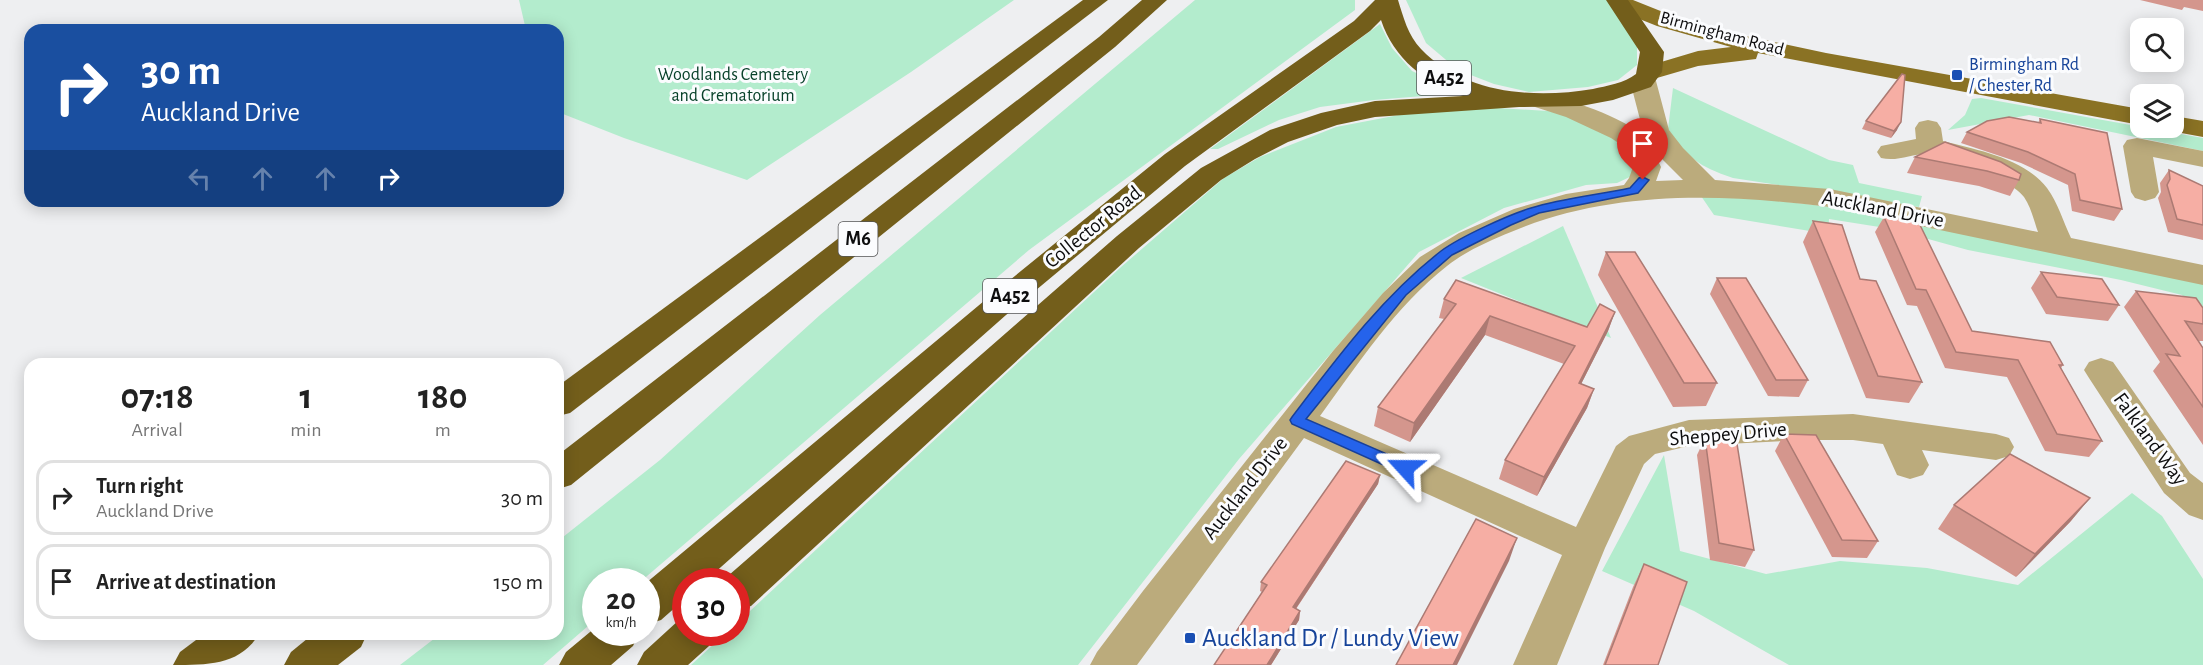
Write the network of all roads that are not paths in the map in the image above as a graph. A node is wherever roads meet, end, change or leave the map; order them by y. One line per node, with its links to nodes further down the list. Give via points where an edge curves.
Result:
1 (1097, 0): 20 (highway, M6)
2 (1156, 0): 23 (highway, M6)
3 (1387, 0): 7 (highway, A452, via 1403,43 1442,77 1470,89); 27 (highway, Collector Road / A452, via 1362,26 1175,160 995,308)
4 (1618, 2): 5 (main road, Birmingham Road, via 1717,37); 6 (highway, via 1652,52)
5 (1826, 60): 6 (main road, Birmingham Road, via 1722,53 1696,57); 8 (main road, Birmingham Road)
6 (1646, 77): 7 (highway, A452, via 1597,96); 14 (street, via 1656,132)
7 (1529, 101): 15 (street, via 1598,120 1634,141 1647,167); 26 (highway, Collector Road / A452, via 1438,103 1375,110 1330,119 1279,136 1245,153 1211,174 1128,242)
8 (2130, 115)
9 (2184, 125): 10 (main road)
10 (2203, 129)
11 (2169, 140): 13 (street); 16 (street, via 2137,146)
12 (1891, 152): 17 (street, via 1912,147 1929,137 2028,183 2047,212)
13 (2203, 159)
14 (1706, 188): 15 (street, Auckland Drive); 17 (street, Auckland Drive, via 1830,198)
15 (1634, 191): 21 (street, Auckland Drive, via 1536,210 1448,252 1401,292)
16 (2145, 192)
17 (2058, 244): 18 (street, Auckland Drive)
18 (2203, 275)
19 (2101, 370): 24 (street, Falkland Way, via 2177,483)
20 (564, 400)
21 (1297, 420): 25 (street); 36 (street, Auckland Drive)
22 (1996, 447): 25 (street, Sheppey Drive, via 1904,449 1853,427 1743,429 1689,433 1654,441 1629,456)
23 (564, 470)
24 (2203, 505)
25 (1585, 548): 37 (street, Sheppey Drive)
26 (750, 581)
27 (660, 596)
28 (230, 640): 32 (highway)
29 (338, 640): 33 (highway)
30 (603, 646): 34 (highway)
31 (680, 646): 35 (highway)
32 (195, 665)
33 (306, 665)
34 (581, 665)
35 (659, 665)
36 (1112, 665)
37 (1535, 665)

